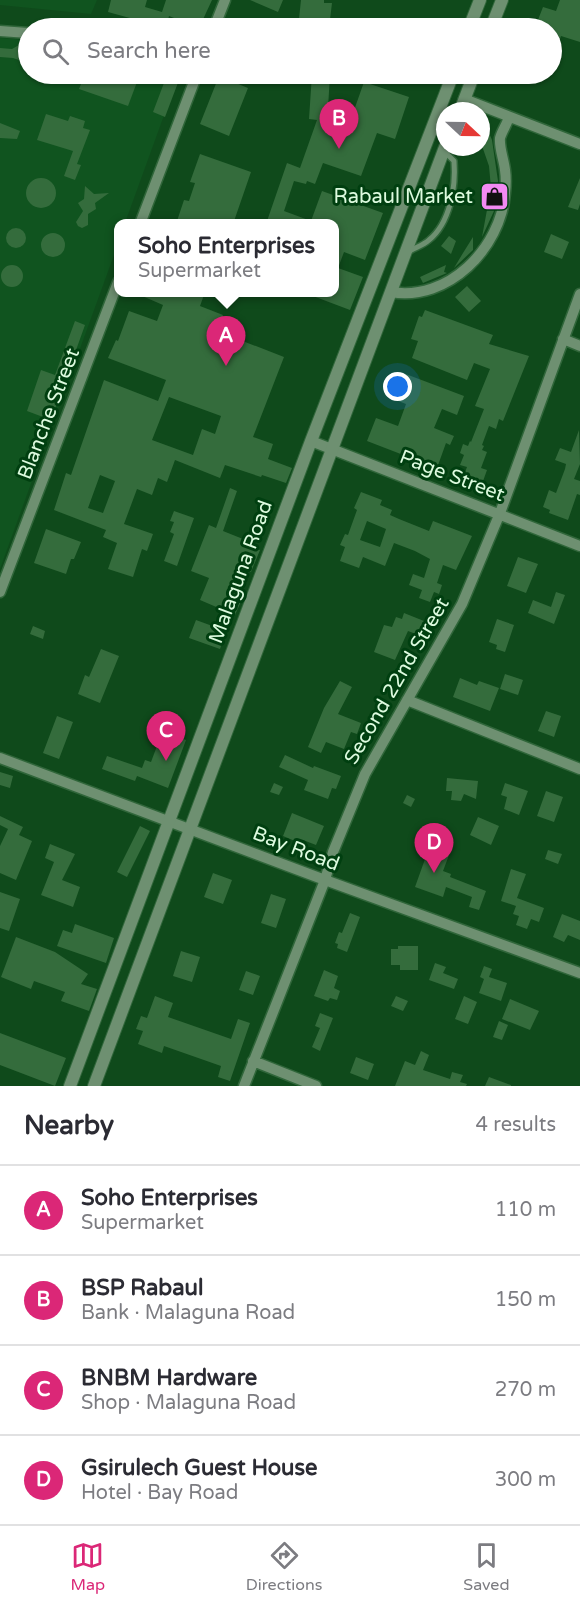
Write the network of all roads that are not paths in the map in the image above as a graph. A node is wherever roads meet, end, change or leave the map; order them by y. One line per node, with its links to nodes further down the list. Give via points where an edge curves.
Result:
1 (225, 0): 4 (street)
2 (480, 0): 5 (street)
3 (502, 0): 6 (street)
4 (218, 18)
5 (473, 18)
6 (495, 18)
7 (0, 31): 8 (street)
8 (18, 32)
9 (193, 84): 18 (street)
10 (449, 84): 25 (street, Malaguna Road)
11 (470, 84): 12 (street)
12 (463, 102)
13 (490, 112): 14 (street)
14 (509, 117): 15 (street); 20 (street, via 500,140 506,173 497,230 463,272 417,294)
15 (580, 144)
16 (442, 156): 19 (street, Malaguna Road)
17 (450, 156): 19 (lane, via 454,161 454,190 449,207 429,240)
18 (142, 219)
19 (405, 253): 20 (street, Malaguna Road)
20 (390, 292): 26 (street, Malaguna Road)
21 (114, 293): 29 (street, Blanche Street)
22 (580, 294): 23 (street, Second 22nd Street)
23 (563, 339): 24 (street); 27 (street, Second 22nd Street)
24 (580, 346)
25 (311, 441): 26 (street, Page Street); 33 (street, Malaguna Road)
26 (331, 448): 27 (street, Page Street); 34 (street, Malaguna Road)
27 (500, 513): 28 (street, Page Street); 30 (street, Second 22nd Street, via 457,616)
28 (580, 546)
29 (0, 592)
30 (407, 700): 32 (street); 35 (street, Second 22nd Street, via 359,785)
31 (0, 758): 33 (street, Bay Road)
32 (580, 769)
33 (169, 821): 34 (street, Bay Road); 38 (street, Malaguna Road)
34 (190, 829): 35 (street, Bay Road); 39 (street, Malaguna Road)
35 (325, 880): 36 (street, Bay Road); 37 (street, Second 22nd Street)
36 (580, 973)
37 (253, 1061): 40 (street, Second 22nd Street); 41 (street)
38 (70, 1086)
39 (93, 1086)
40 (244, 1086)
41 (316, 1086)

